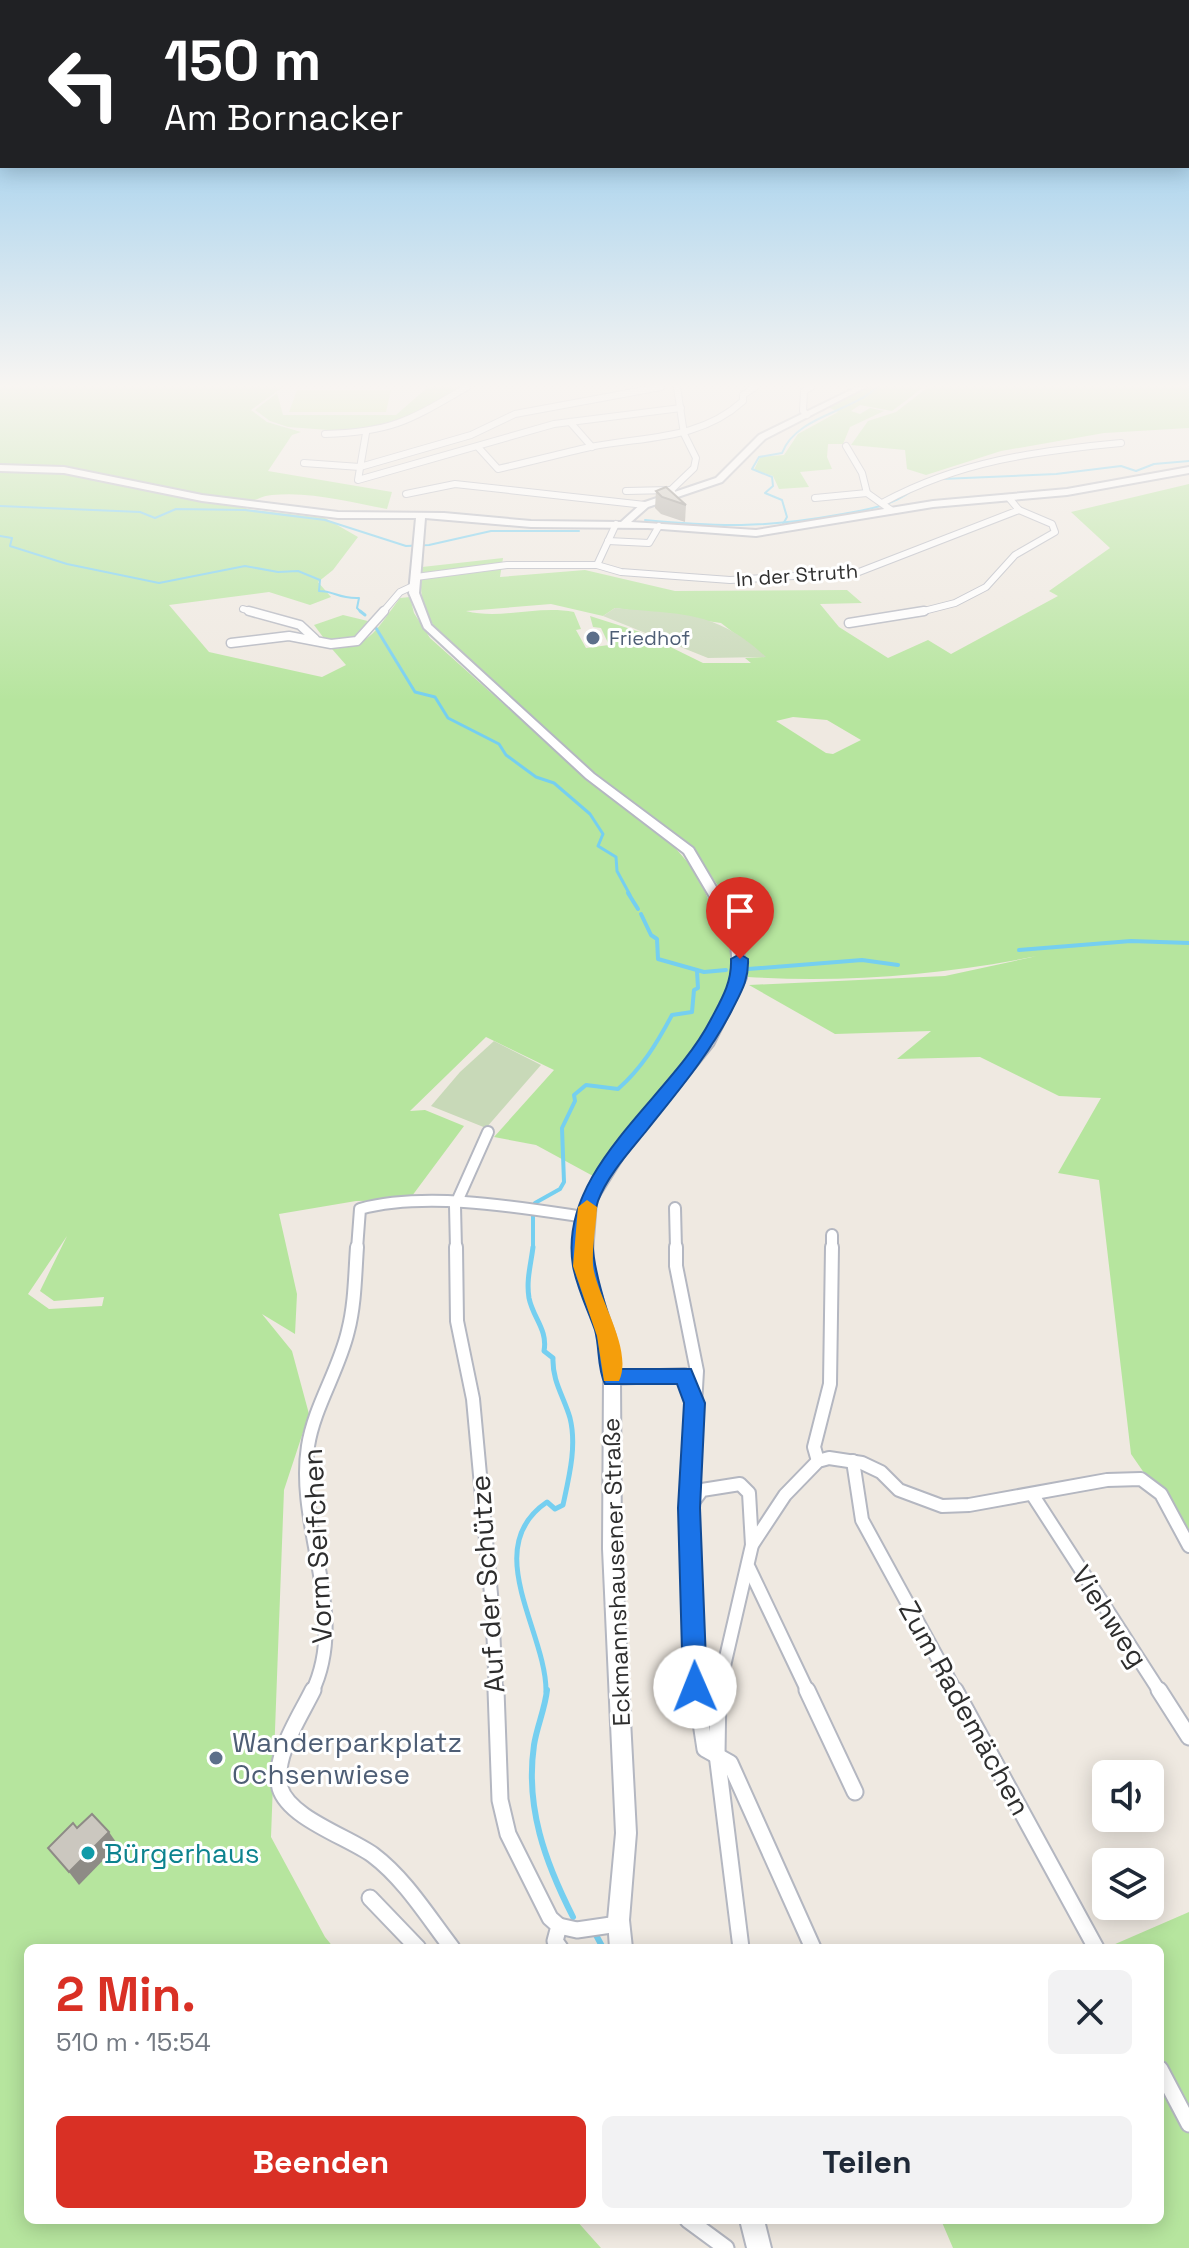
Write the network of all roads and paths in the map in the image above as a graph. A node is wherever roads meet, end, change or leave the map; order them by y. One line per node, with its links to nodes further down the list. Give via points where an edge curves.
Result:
1 (173, 492): 16 (main road, via 325,514)
2 (416, 492): 10 (street)
3 (527, 492): 13 (street)
4 (647, 492): 8 (street)
5 (676, 492): 8 (main road)
6 (908, 492): 14 (street)
7 (1067, 492): 12 (main road)
8 (672, 493): 13 (main road)
9 (867, 493): 11 (street); 14 (street)
10 (406, 494)
11 (815, 498)
12 (1009, 498): 14 (main road); 15 (street)
13 (645, 505): 17 (main road)
14 (887, 506): 18 (main road, via 756,533)
15 (1019, 510): 20 (street, In der Struth, via 859,572 730,580 621,572); 23 (street, via 1052,524 1055,532 1015,555 986,587 940,607)
16 (421, 516): 17 (main road); 21 (main road)
17 (620, 524): 18 (main road); 19 (street)
18 (659, 526): 19 (street, via 649,543)
19 (608, 541): 20 (street)
20 (597, 565): 21 (street, In der Struth, via 507,565)
21 (415, 581): 24 (street, via 357,641 331,644); 29 (main road, Eckmannshausener Straße, via 418,608 439,639 590,776 689,851 723,909 740,959 740,978 706,1045 619,1152 589,1200)
22 (243, 609): 24 (street, via 300,625)
23 (849, 623)
24 (315, 639): 25 (street, via 276,636)
25 (231, 643)
26 (488, 1132): 27 (street, Auf der Schütze)
27 (455, 1206): 29 (street, via 528,1208); 45 (street, Auf der Schütze, via 457,1321 473,1399 492,1605 500,1800 524,1871); 47 (street, Vorm Seifchen, via 375,1202 360,1209 357,1217 353,1308 308,1446 309,1497 325,1611 324,1655 279,1771 280,1787 293,1808 374,1856)
28 (675, 1208): 32 (street, via 676,1266 697,1371)
29 (585, 1217): 31 (main road, Eckmannshausener Straße, via 583,1266 607,1336)
30 (832, 1235): 33 (street, via 830,1384 814,1447)
31 (612, 1378): 32 (street, via 684,1375); 44 (main road, Eckmannshausener Straße, via 613,1642 626,1842)
32 (694, 1403): 36 (street)
33 (818, 1461): 34 (street); 37 (street, via 790,1489)
34 (853, 1461): 35 (street, via 881,1472 899,1490 942,1506); 52 (street, Zum Rademächen, via 862,1520)
35 (1032, 1494): 38 (street, via 1141,1479 1161,1494); 40 (street, Viehweg)
36 (689, 1508): 37 (street, via 702,1490 740,1484 749,1493); 41 (street, via 695,1687 705,1749)
37 (752, 1545): 39 (street)
38 (1189, 1546)
39 (749, 1568): 41 (street, via 720,1672); 42 (street)
40 (1189, 1737)
41 (717, 1754): 50 (street); 51 (street, via 730,1763)
42 (855, 1792)
43 (370, 1898): 46 (street)
44 (618, 1924): 45 (street); 49 (main road, Eckmannshausener Straße)
45 (559, 1926): 48 (street)
46 (414, 1944)
47 (449, 1944)
48 (557, 1944)
49 (620, 1944)
50 (741, 1944)
51 (811, 1944)
52 (1094, 1944)
53 (1164, 2077): 54 (street)
54 (1189, 2124)
55 (753, 2224): 58 (main road)
56 (707, 2227): 57 (street)
57 (726, 2248)
58 (759, 2248)

